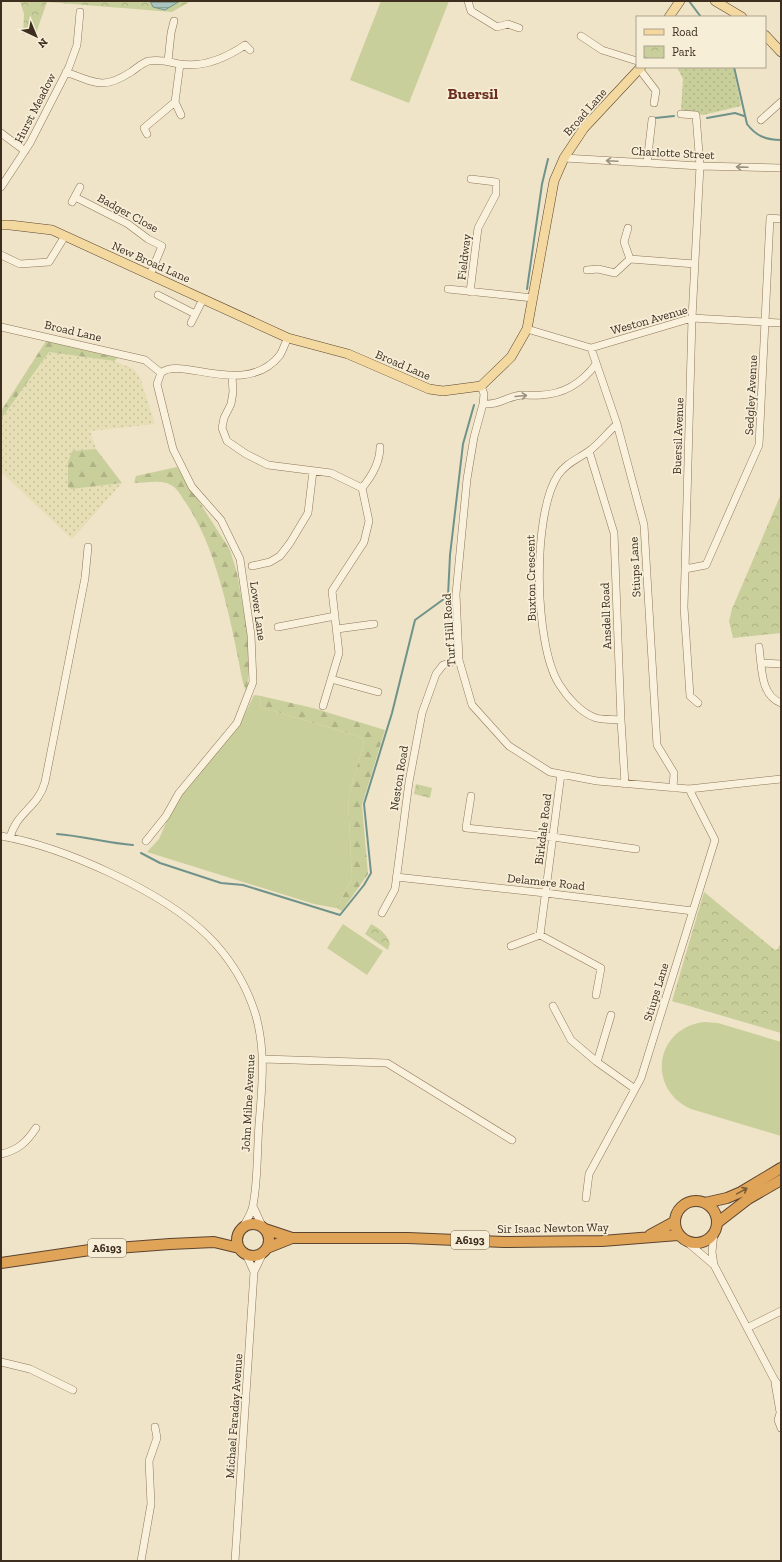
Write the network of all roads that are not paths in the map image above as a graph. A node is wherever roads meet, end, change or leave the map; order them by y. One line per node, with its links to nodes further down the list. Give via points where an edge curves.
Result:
1 (468, 1): 8 (street, via 471,10 497,27 508,24)
2 (680, 1): 5 (main road)
3 (715, 1): 6 (main road)
4 (80, 12): 18 (street, Hurst Meadow, via 77,45)
5 (670, 16)
6 (740, 16)
7 (174, 21): 13 (street)
8 (519, 28)
9 (581, 36): 15 (street, via 602,50)
10 (766, 36): 12 (main road)
11 (250, 50): 14 (street, via 245,45 227,57 206,63)
12 (781, 52)
13 (168, 61): 14 (street); 18 (street, via 147,61 108,84 100,84)
14 (180, 64): 19 (street)
15 (636, 65)
16 (637, 68): 29 (main road, Broad Lane, via 584,128)
17 (640, 68): 21 (street, via 656,91)
18 (66, 72): 28 (street, Hurst Meadow)
19 (175, 102): 23 (street); 26 (street)
20 (781, 102): 25 (street)
21 (654, 103)
22 (681, 114): 31 (street, Buersil Avenue, via 696,115)
23 (181, 115)
24 (652, 120): 30 (street)
25 (761, 120)
26 (144, 129)
27 (1, 133): 28 (street)
28 (25, 151): 34 (street, Hurst Meadow)
29 (564, 158): 30 (street, Charlotte Street, one-way to 29); 49 (main road, Broad Lane, via 554,181)
30 (647, 163): 31 (street, Charlotte Street)
31 (700, 166): 32 (street, Charlotte Street, one-way to 31); 42 (street, Buersil Avenue)
32 (781, 168)
33 (471, 179): 46 (street, Fieldway, via 496,182 496,194 478,228)
34 (1, 187)
35 (80, 187): 44 (street, Badger Close, via 74,199 128,224 162,246)
36 (781, 218): 52 (street, Sedgley Avenue, via 770,218)
37 (1, 225): 39 (main road, New Broad Lane, via 52,230)
38 (628, 228): 41 (street, via 624,242)
39 (65, 236): 40 (street, via 50,262 20,264); 44 (main road, New Broad Lane)
40 (1, 256)
41 (630, 259): 42 (street); 43 (street, via 615,273 598,269)
42 (694, 264): 51 (street, Buersil Avenue)
43 (587, 270)
44 (150, 275): 48 (main road, New Broad Lane)
45 (448, 289): 46 (street, Fieldway)
46 (470, 292): 49 (street, Fieldway)
47 (158, 295): 50 (street)
48 (203, 298): 50 (street); 57 (main road, New Broad Lane)
49 (533, 298): 56 (main road, Broad Lane)
50 (195, 314): 53 (street)
51 (692, 318): 52 (street, Weston Avenue); 58 (street, Weston Avenue); 71 (street, Buersil Avenue)
52 (765, 322): 54 (street, Weston Avenue); 71 (street, Sedgley Avenue, via 759,445 706,565)
53 (191, 323)
54 (781, 323)
55 (1, 327): 60 (street, Broad Lane, via 145,360)
56 (527, 329): 58 (street); 62 (main road, Broad Lane, via 511,357)
57 (288, 338): 61 (street, via 280,354 265,368); 62 (main road, Broad Lane, via 348,354 429,389 443,391)
58 (591, 348): 59 (street, Stiups Lane)
59 (596, 364): 63 (street, one-way to 59, via 494,405 516,396 543,395 568,390 588,375); 64 (street, Stiups Lane)
60 (161, 372): 61 (street, via 167,368 177,368); 93 (street, Lower Lane, via 157,384 173,449 192,487 221,520 240,559 252,636 254,671 249,695 237,723 179,794 166,816)
61 (232, 376): 67 (street, via 231,404 222,428 227,441 268,465)
62 (481, 386): 63 (street, Turf Hill Road, via 484,394)
63 (483, 404): 77 (street, Turf Hill Road, via 467,479 457,586)
64 (617, 424): 66 (street, Buxton Crescent); 89 (street, Stiups Lane, via 644,524 657,745 674,773)
65 (380, 447): 68 (street, via 374,473)
66 (589, 451): 85 (street, Ansdell Road, via 614,533); 85 (street, Buxton Crescent, via 573,460 558,474 548,496 540,534 540,594 546,654 558,684 576,705 596,718)
67 (312, 471): 68 (street, via 331,473); 70 (street, via 308,513 290,543 280,556 270,562)
68 (362, 488): 72 (street, via 369,521 364,542 332,592)
69 (88, 547): 95 (street, via 85,578 45,782 39,798 15,823)
70 (252, 566)
71 (685, 569): 82 (street, Buersil Avenue, via 684,607 690,696)
72 (335, 616): 74 (street); 75 (street)
73 (374, 624): 75 (street)
74 (278, 627)
75 (337, 629): 80 (street, via 339,653)
76 (759, 647): 78 (street)
77 (460, 660): 86 (street, Turf Hill Road, via 472,705 509,746 550,772); 97 (street, Neston Road, via 443,665 436,674 422,713 409,782)
78 (761, 663): 79 (street); 83 (street, via 765,688 775,701)
79 (781, 664)
80 (331, 679): 81 (street); 84 (street)
81 (378, 692)
82 (698, 703)
83 (781, 703)
84 (323, 706)
85 (620, 720): 88 (street, Ansdell Road)
86 (561, 774): 88 (street, Turf Hill Road); 94 (street, Birkdale Road)
87 (781, 779): 90 (street, Turf Hill Road)
88 (625, 784): 89 (street, Turf Hill Road)
89 (673, 788): 90 (street, Turf Hill Road)
90 (689, 789): 99 (street, Stiups Lane, via 715,840)
91 (471, 796): 94 (street, via 466,828)
92 (1, 836): 95 (street, John Milne Avenue)
93 (146, 837)
94 (553, 837): 96 (street); 98 (street, Birkdale Road)
95 (10, 838): 106 (street, John Milne Avenue, via 110,873 154,897 202,930 223,952 244,986 259,1028)
96 (636, 849)
97 (396, 877): 98 (street, Delamere Road); 100 (street, Neston Road, via 395,889)
98 (545, 893): 99 (street, Delamere Road); 101 (street, Birkdale Road)
99 (693, 911): 108 (street, Stiups Lane, via 641,1078)
100 (382, 913)
101 (540, 935): 102 (street); 103 (street, via 600,968)
102 (511, 946)
103 (596, 995)
104 (553, 1006): 107 (street, via 571,1040)
105 (611, 1015): 107 (street)
106 (263, 1059): 110 (street, via 387,1063); 116 (street, John Milne Avenue)
107 (597, 1062): 108 (street)
108 (635, 1089): 114 (street, Stiups Lane, via 589,1174)
109 (36, 1128): 111 (street, via 24,1144)
110 (512, 1140)
111 (1, 1154)
112 (781, 1168): 115 (highway, one-way to 112, via 741,1192)
113 (781, 1180): 118 (highway, via 748,1199)
114 (586, 1198)
115 (705, 1203): 117 (highway, via 691,1201 684,1204); 118 (highway, via 714,1211)
116 (253, 1206): 119 (street, John Milne Avenue); 120 (street, John Milne Avenue)
117 (674, 1222): 122 (highway); 123 (highway, Sir Isaac Newton Way / A6193)
118 (717, 1223): 121 (highway)
119 (264, 1228): 120 (highway, A6193, via 253,1224); 124 (highway, Sir Isaac Newton Way / A6193); 127 (highway, via 269,1238)
120 (241, 1230): 125 (highway); 128 (highway, via 237,1238)
121 (714, 1233): 126 (highway, via 705,1242); 130 (street)
122 (678, 1235): 123 (highway, Sir Isaac Newton Way / A6193); 126 (highway)
123 (647, 1237): 124 (highway, Sir Isaac Newton Way / A6193, via 504,1242 408,1238)
124 (292, 1238): 127 (highway, Sir Isaac Newton Way / A6193)
125 (214, 1242): 128 (highway); 129 (highway, A6193, via 90,1250)
126 (686, 1242): 130 (street)
127 (265, 1250): 128 (highway, A6193, via 255,1256); 131 (street)
128 (243, 1251): 131 (street)
129 (1, 1263)
130 (714, 1265): 133 (street)
131 (254, 1272): 142 (street, Michael Faraday Avenue)
132 (781, 1312): 133 (street)
133 (747, 1328): 135 (street)
134 (1, 1362): 137 (street, via 30,1369)
135 (774, 1379): 136 (street); 138 (street)
136 (781, 1389)
137 (73, 1390)
138 (780, 1411): 140 (street, via 778,1420)
139 (155, 1427): 141 (street, via 158,1438 149,1461 151,1504)
140 (781, 1428)
141 (141, 1561)
142 (235, 1561)

